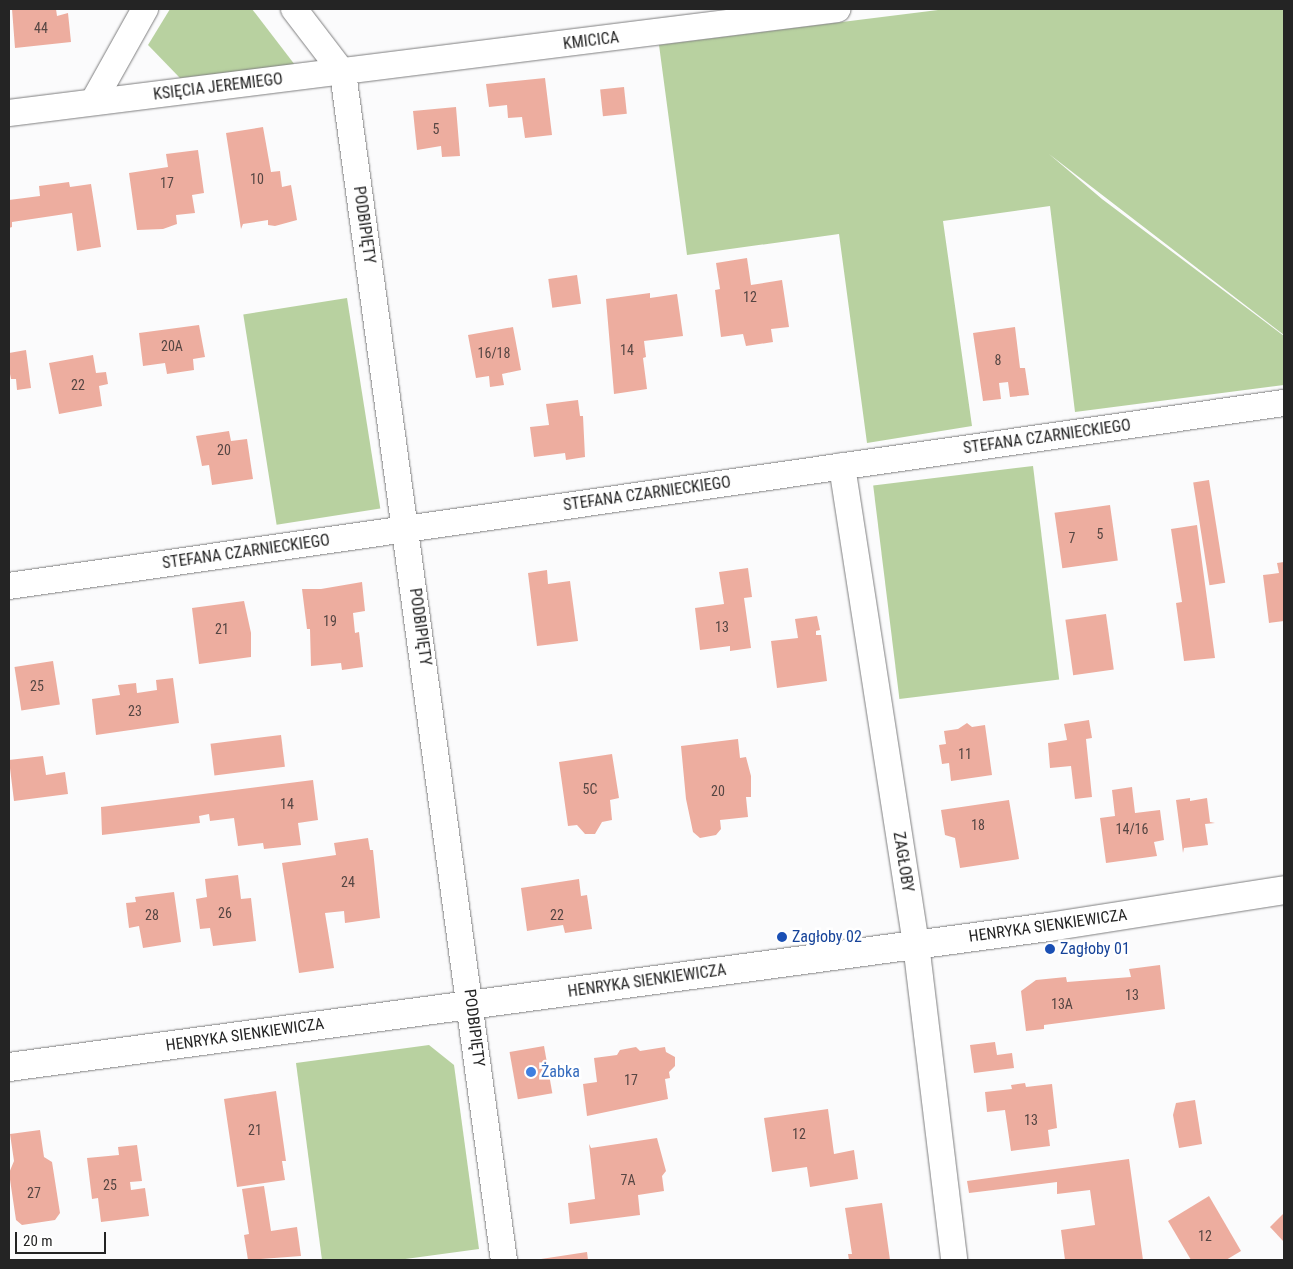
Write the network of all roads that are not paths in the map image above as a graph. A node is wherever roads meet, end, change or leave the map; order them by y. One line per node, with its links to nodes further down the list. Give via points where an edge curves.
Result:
1 (145, 9): 5 (street)
2 (294, 9): 4 (street, PODBIPIĘTY)
3 (838, 9): 4 (street, KMICICA)
4 (343, 73): 5 (street, KSIĘCIA JEREMIEGO); 9 (street, PODBIPIĘTY)
5 (93, 102): 6 (street, KSIĘCIA JEREMIEGO)
6 (9, 113)
7 (1284, 402): 8 (street, STEFANA CZARNIECKIEGO)
8 (842, 466): 9 (street, STEFANA CZARNIECKIEGO); 12 (street, ZAGŁOBY)
9 (407, 529): 10 (street, STEFANA CZARNIECKIEGO); 13 (street, PODBIPIĘTY)
10 (9, 586)
11 (1284, 890): 12 (street, HENRYKA SIENKIEWICZA)
12 (916, 944): 13 (street, HENRYKA SIENKIEWICZA); 16 (street, ZAGŁOBY)
13 (471, 1004): 14 (street, HENRYKA SIENKIEWICZA); 15 (street, PODBIPIĘTY)
14 (9, 1067)
15 (504, 1260)
16 (954, 1260)

